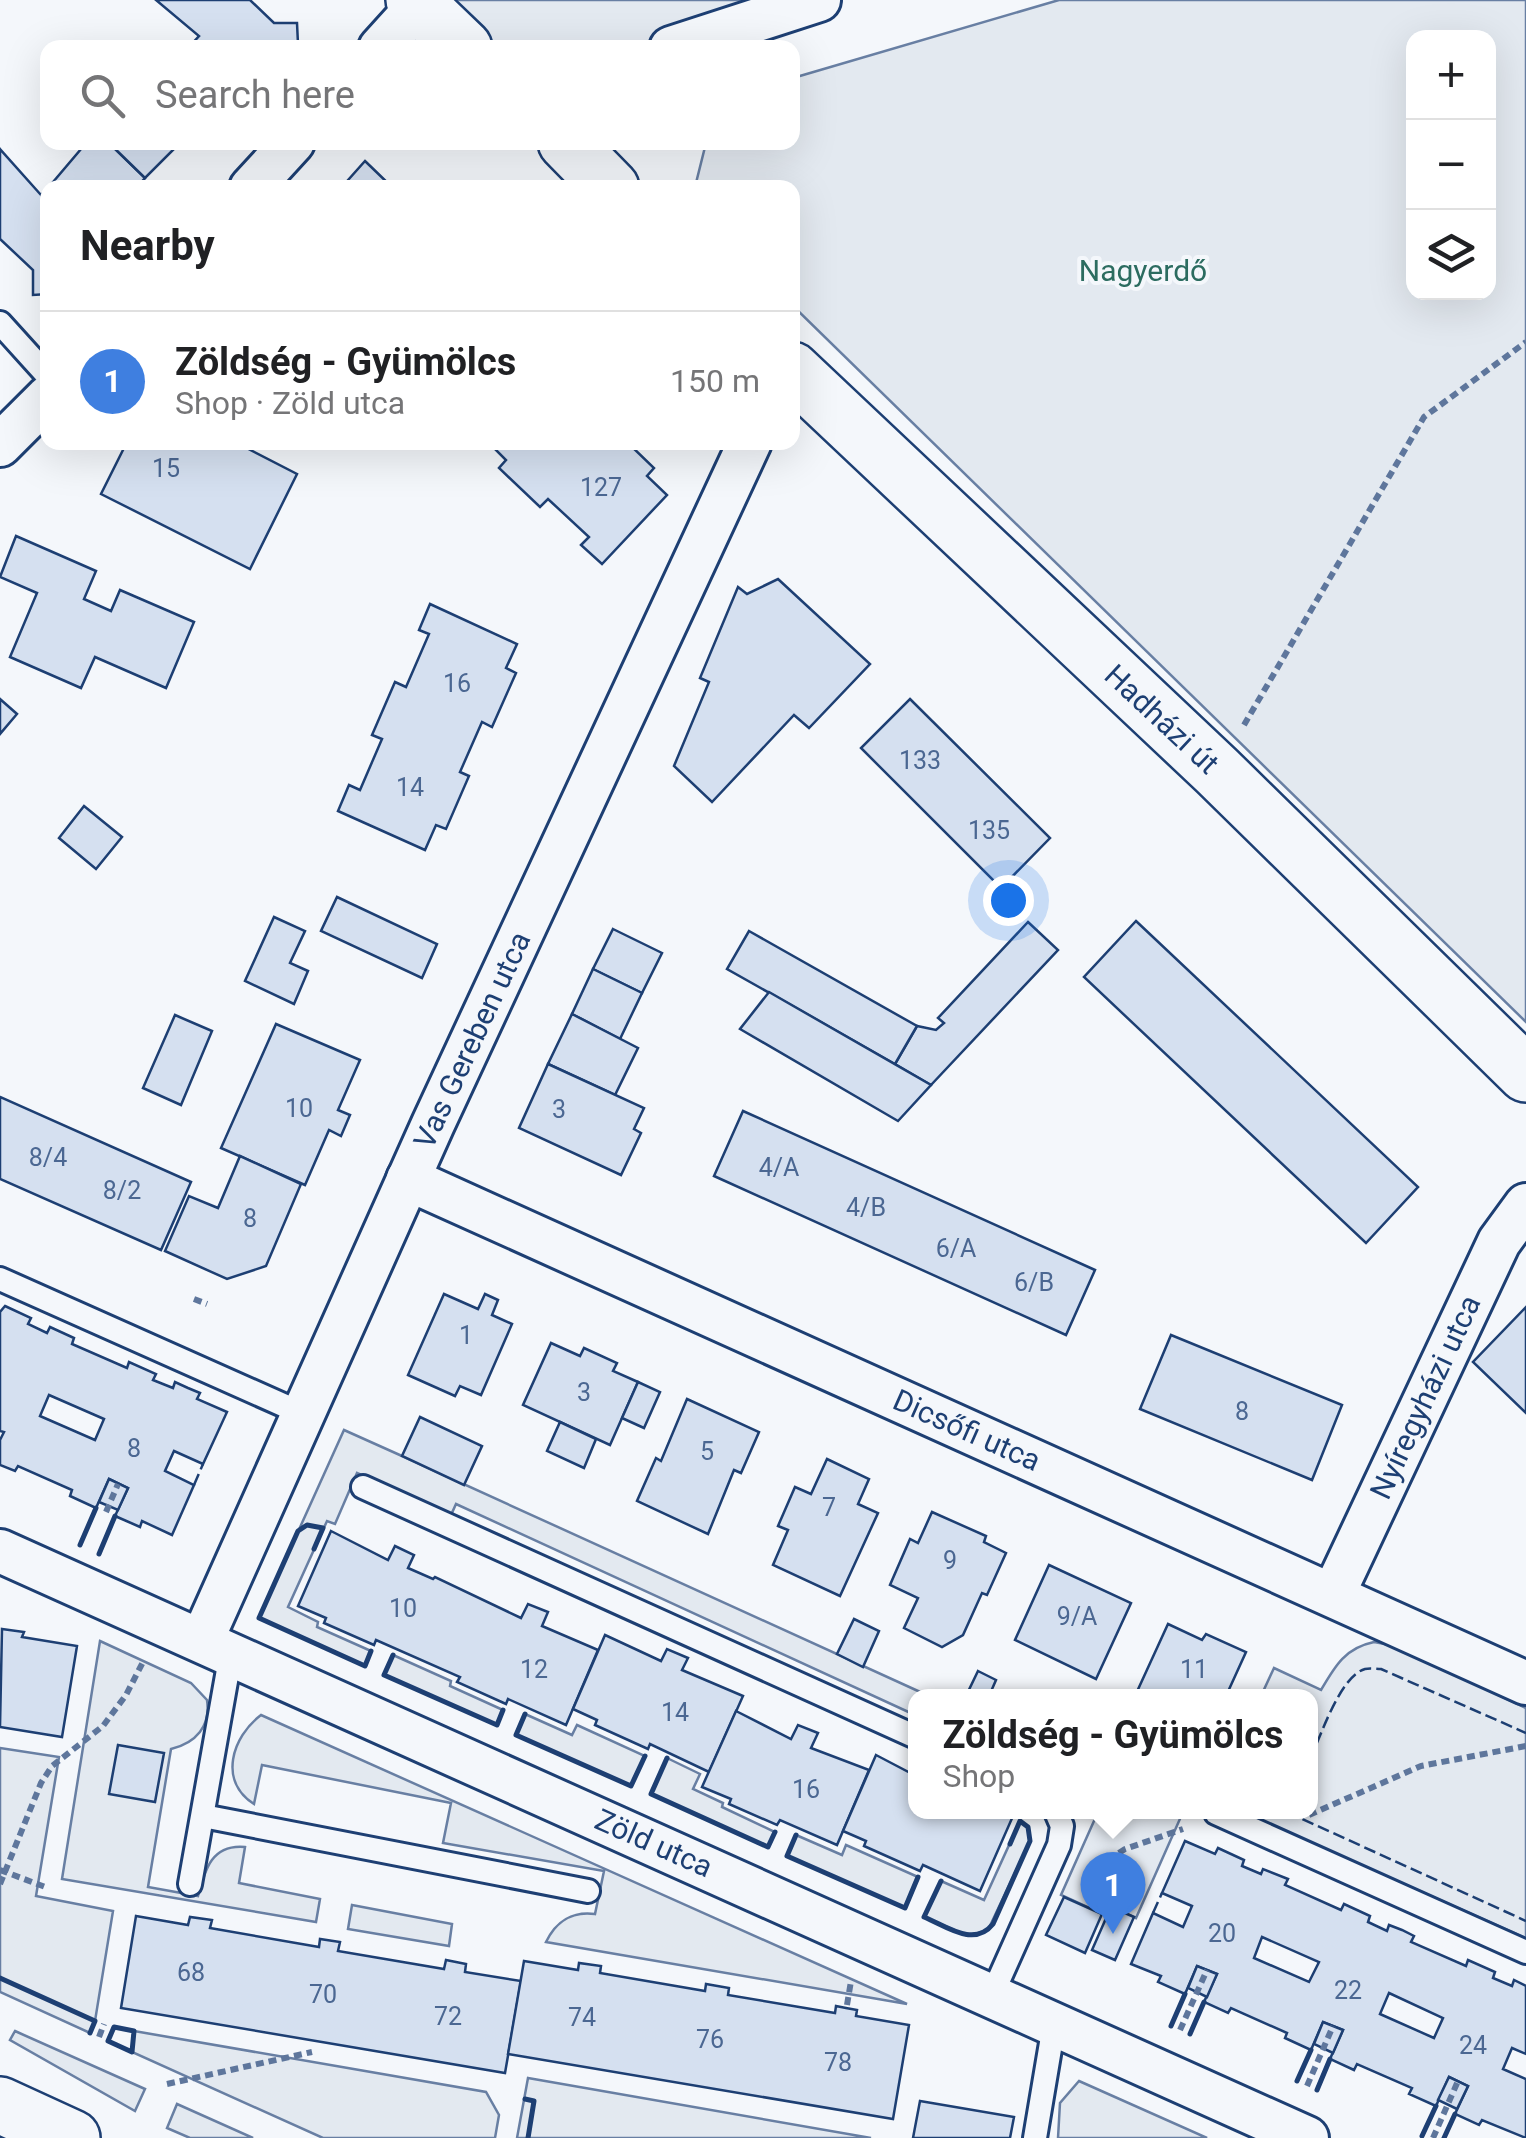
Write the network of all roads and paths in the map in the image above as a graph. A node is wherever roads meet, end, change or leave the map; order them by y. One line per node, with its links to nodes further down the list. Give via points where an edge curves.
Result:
1 (819, 0): 5 (street)
2 (416, 2): 3 (street); 4 (street)
3 (386, 40)
4 (456, 40)
5 (695, 40)
6 (286, 150): 8 (street)
7 (574, 150): 9 (street)
8 (258, 180)
9 (603, 180)
10 (0, 323): 12 (lane)
11 (1526, 342): 17 (path, via 1424,417)
12 (40, 367)
13 (800, 378): 17 (street, Hadházi út)
14 (40, 404): 15 (street)
15 (0, 445)
16 (746, 450): 19 (street, Vas Gereben utca)
17 (1217, 772): 18 (street, Hadházi út)
18 (1526, 1074)
19 (408, 1179): 24 (street, Vas Gereben utca); 29 (street, Dicsőfi utca)
20 (1526, 1205): 29 (street, Nyíregyházi utca, via 1498,1242)
21 (0, 1279): 24 (lane)
22 (194, 1299): 23 (path)
23 (207, 1304)
24 (301, 1413): 31 (street, Vas Gereben utca)
25 (118, 1484): 27 (path)
26 (363, 1487): 33 (lane)
27 (106, 1512)
28 (0, 1551): 30 (street, Zöld utca)
29 (1332, 1595): 32 (street, Dicsőfi utca)
30 (160, 1622): 31 (street, Zöld utca); 41 (path, via 114,1711 41,1783)
31 (216, 1647): 36 (lane); 48 (street, Zöld utca)
32 (1526, 1683)
33 (908, 1734)
34 (1526, 1746): 35 (path, via 1421,1766)
35 (1318, 1811)
36 (203, 1816): 43 (lane); 45 (lane)
37 (1059, 1819): 48 (lane, via 1059,1845)
38 (1229, 1819): 40 (lane)
39 (1300, 1819): 40 (path)
40 (1288, 1846): 46 (lane)
41 (3, 1871): 42 (path); 44 (path)
42 (0, 1884)
43 (190, 1884)
44 (48, 1888)
45 (588, 1891)
46 (1526, 1952)
47 (1207, 1970): 52 (path)
48 (992, 1995): 50 (street, Zöld utca)
49 (104, 2024): 53 (path)
50 (1054, 2025): 60 (lane); 61 (street, Zöld utca)
51 (1333, 2026): 57 (path)
52 (1180, 2030)
53 (98, 2037)
54 (312, 2052): 56 (path)
55 (1458, 2082): 62 (path)
56 (167, 2084)
57 (1307, 2086)
58 (0, 2106): 59 (street)
59 (61, 2136)
60 (1035, 2138)
61 (1307, 2138)
62 (1433, 2138)

